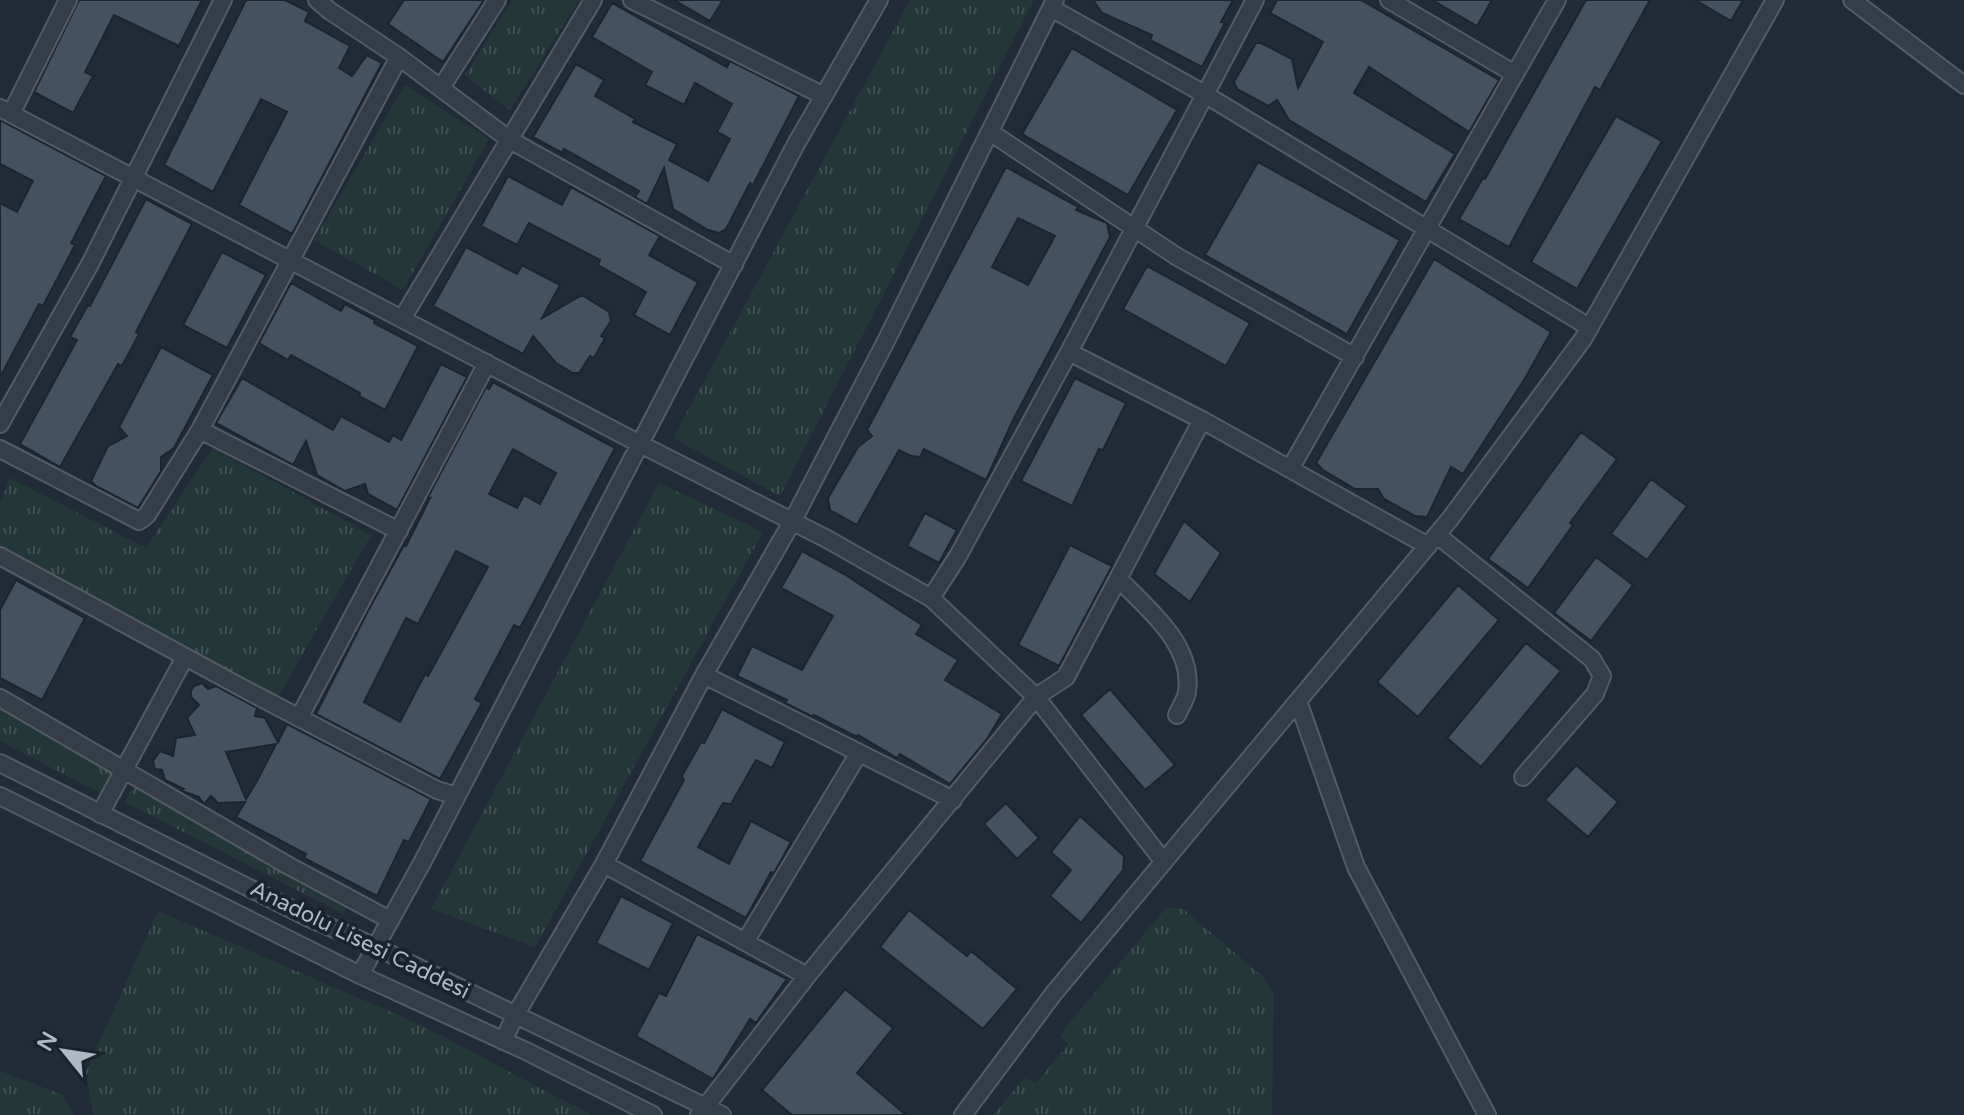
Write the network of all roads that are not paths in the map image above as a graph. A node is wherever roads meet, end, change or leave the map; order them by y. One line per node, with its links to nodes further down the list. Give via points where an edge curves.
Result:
1 (68, 0): 20 (street)
2 (223, 0): 23 (street)
3 (317, 0): 14 (street)
4 (497, 0): 17 (street)
5 (593, 0): 22 (street)
6 (632, 0): 19 (street)
7 (879, 0): 19 (street)
8 (1255, 0): 18 (street)
9 (1389, 0): 15 (street)
10 (1557, 0): 15 (street)
11 (1775, 0): 29 (street)
12 (1852, 0): 16 (street)
13 (1053, 4): 18 (street); 21 (street)
14 (399, 57): 17 (street); 26 (street)
15 (1515, 74): 24 (street)
16 (1964, 85)
17 (441, 88): 22 (street)
18 (1206, 95): 24 (street); 25 (street)
19 (824, 96): 27 (street)
20 (6, 111): 23 (street)
21 (990, 132): 25 (street); 39 (street)
22 (510, 140): 27 (street); 28 (street)
23 (134, 178): 26 (street); 34 (street)
24 (1427, 228): 29 (street); 31 (street)
25 (1132, 229): 30 (street); 31 (street)
26 (291, 260): 28 (street); 35 (street)
27 (734, 265): 36 (street)
28 (402, 319): 32 (street)
29 (1589, 327): 41 (street)
30 (1069, 352): 33 (street); 44 (street)
31 (1355, 357): 38 (street)
32 (487, 363): 36 (street); 40 (street)
33 (1202, 420): 38 (street); 43 (street)
34 (0, 424)
35 (200, 430): 37 (street, via 139,521); 40 (street)
36 (640, 444): 39 (street); 57 (street)
37 (0, 449)
38 (1290, 469): 41 (street)
39 (792, 522): 44 (street); 46 (street)
40 (399, 531): 51 (street)
41 (1432, 540): 49 (street); 55 (street, via 1592,659 1602,676 1595,694)
42 (0, 556): 45 (street)
43 (1118, 578): 47 (street, via 1066,677); 50 (street, via 1164,626 1186,663 1187,693)
44 (931, 598): 47 (street)
45 (185, 657): 51 (street); 54 (street)
46 (704, 675): 52 (street); 61 (street)
47 (1036, 697): 58 (street); 60 (street)
48 (0, 698): 54 (street)
49 (1298, 701): 60 (street); 73 (street, via 1356,867)
50 (1177, 715)
51 (299, 718): 57 (street)
52 (859, 753): 58 (street); 63 (street)
53 (0, 763): 59 (street, Anadolu Lisesi Caddesi)
54 (124, 770): 59 (street); 62 (street)
55 (1523, 777)
56 (0, 796): 65 (street, Anadolu Lisesi Caddesi)
57 (457, 796): 62 (street)
58 (953, 800): 66 (street)
59 (100, 814): 64 (street, Anadolu Lisesi Caddesi)
60 (1164, 862): 72 (street, via 1054,993)
61 (604, 864): 63 (street); 67 (street)
62 (390, 920): 64 (street)
63 (745, 942): 66 (street)
64 (376, 947): 65 (street); 67 (street, Anadolu Lisesi Caddesi)
65 (360, 975): 68 (street, Anadolu Lisesi Caddesi)
66 (807, 976): 69 (street)
67 (516, 1014): 68 (street); 69 (street, Anadolu Lisesi Caddesi)
68 (503, 1041): 70 (street, Anadolu Lisesi Caddesi)
69 (702, 1110): 71 (street, Anadolu Lisesi Caddesi)
70 (653, 1115)
71 (722, 1115)
72 (963, 1115)
73 (1487, 1115)

